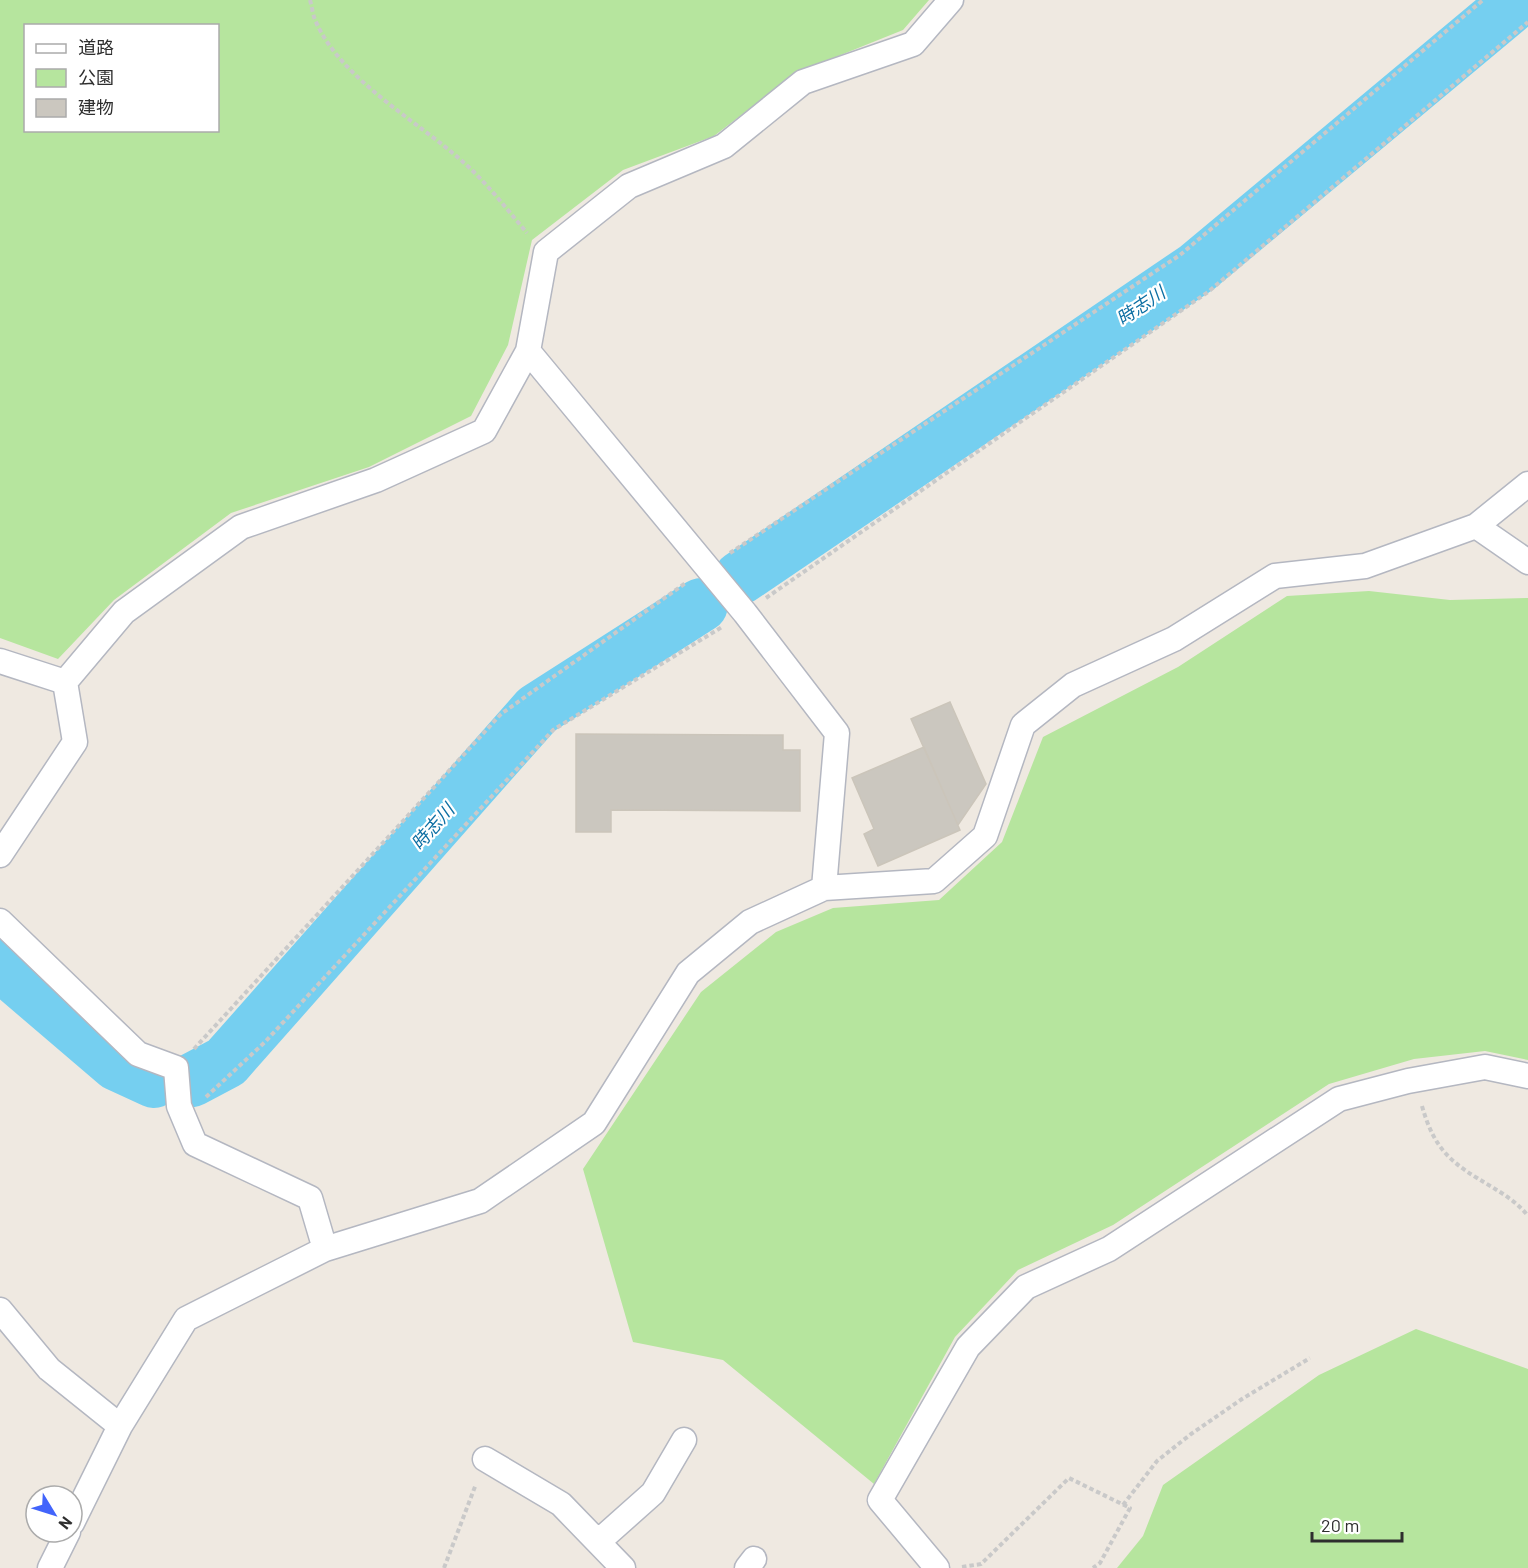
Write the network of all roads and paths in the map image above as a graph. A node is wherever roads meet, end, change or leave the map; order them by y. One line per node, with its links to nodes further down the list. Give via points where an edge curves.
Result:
1 (310, 0): 5 (path, via 315,21 344,64 408,120 462,160)
2 (951, 0): 5 (street, via 913,44 803,82 724,146 629,186)
3 (1483, 0): 10 (path, via 1180,255)
4 (1528, 22): 11 (path, via 1208,292)
5 (546, 252): 6 (street)
6 (528, 351): 10 (street); 13 (street, via 484,431 376,480 241,527 124,612)
7 (1528, 484): 8 (street)
8 (1476, 526): 9 (street); 15 (street, via 1365,566 1275,576 1174,639 1073,685 1023,725 985,836 934,881)
9 (1528, 562)
10 (707, 568): 11 (street); 17 (path, via 501,714)
11 (746, 613): 15 (street, via 837,733); 20 (path, via 554,730 265,1042 208,1096)
12 (0, 661): 13 (street)
13 (65, 682): 14 (street, via 75,742)
14 (0, 855)
15 (824, 888): 22 (street, via 750,922 688,973 594,1123 480,1201)
16 (0, 921): 17 (street, via 138,1054)
17 (176, 1068): 20 (street)
18 (1528, 1076): 19 (street, via 1485,1067)
19 (1414, 1079): 21 (path, via 1426,1120 1451,1161 1503,1194); 35 (street, via 1339,1100 1109,1249 1026,1287 968,1347 880,1500)
20 (179, 1106): 22 (street, via 195,1144 310,1198)
21 (1528, 1216)
22 (326, 1250): 25 (street, via 186,1319)
23 (0, 1310): 25 (street, via 50,1369)
24 (1310, 1358): 29 (path, via 1191,1434 1157,1461)
25 (120, 1426): 28 (street)
26 (684, 1440): 30 (street, via 653,1492)
27 (485, 1459): 30 (street, via 561,1504); 33 (path)
28 (84, 1500)
29 (1123, 1505): 36 (path, via 1069,1478 981,1564); 37 (path, via 1130,1508)
30 (597, 1542): 34 (street)
31 (62, 1544): 32 (street)
32 (50, 1568)
33 (444, 1568)
34 (623, 1568)
35 (937, 1568)
36 (955, 1568)
37 (1094, 1568)

